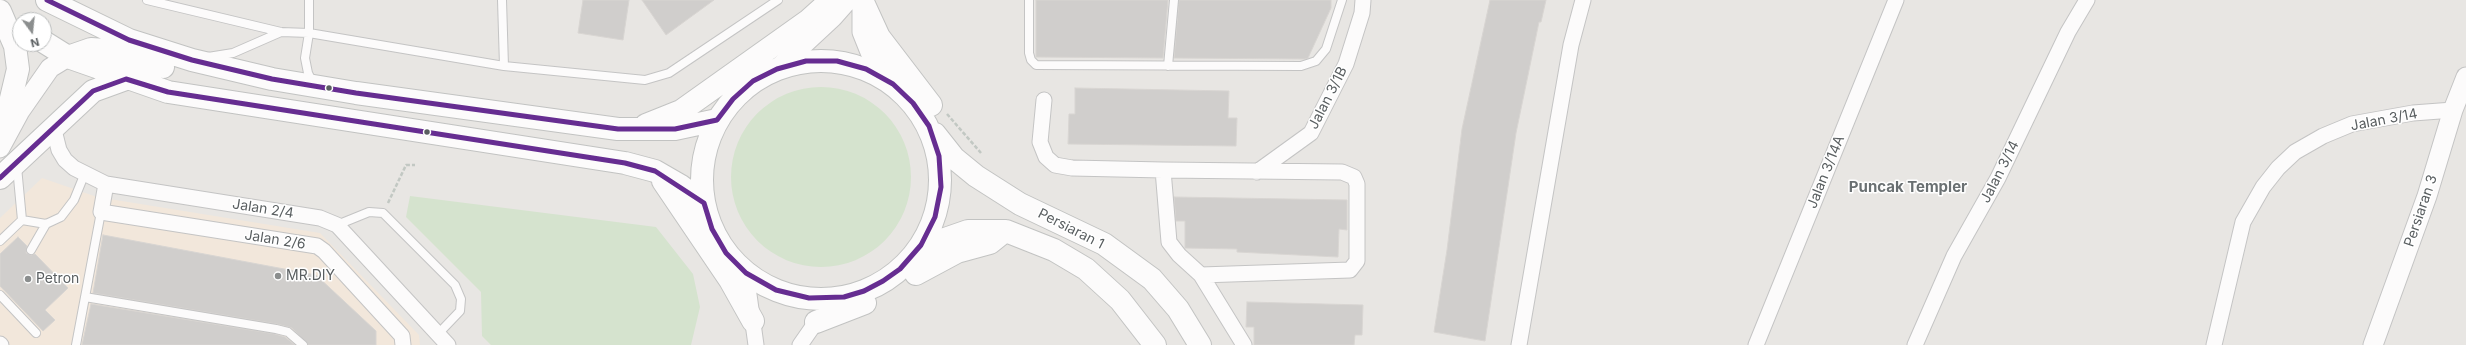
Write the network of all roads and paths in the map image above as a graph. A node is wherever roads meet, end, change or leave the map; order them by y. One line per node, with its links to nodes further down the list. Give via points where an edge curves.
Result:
1 (47, 0): 22 (main road, via 129,40)
2 (147, 0): 18 (lane)
3 (309, 0): 19 (lane)
4 (502, 0): 23 (lane)
5 (778, 0): 23 (lane, via 669,73 645,80)
6 (831, 0): 38 (main road, via 809,20 681,111)
7 (848, 0): 25 (street)
8 (862, 0): 29 (street, via 862,32 870,52); 49 (main road, via 879,37 972,159)
9 (1029, 0): 24 (lane, via 1029,52 1031,60 1036,65)
10 (1174, 0): 24 (lane)
11 (1342, 0): 24 (lane, via 1326,49 1316,61 1301,66)
12 (1363, 0): 45 (street, Jalan 3/1B, via 1362,13 1346,64 1311,133)
13 (1583, 0): 77 (street, via 1569,52)
14 (1896, 0): 78 (street, Jalan 3/14A)
15 (2087, 0): 79 (street, Jalan 3/14, via 2068,32 1998,178 1954,256)
16 (0, 11): 17 (main road); 36 (main road, via 15,46 18,69 8,111)
17 (12, 20)
18 (281, 32): 19 (lane); 22 (lane, via 233,53)
19 (309, 33): 23 (lane); 30 (lane, via 305,58 308,73)
20 (52, 47): 21 (main road)
21 (68, 57): 27 (main road); 28 (main road, via 91,49 105,50 208,78); 39 (street, via 50,68 20,111)
22 (192, 60): 28 (main road)
23 (504, 66)
24 (1168, 66)
25 (777, 69): 29 (main road, via 806,61 837,61 866,69); 34 (main road, via 753,81 733,99)
26 (2466, 77): 32 (street, Persiaran 3)
27 (126, 79): 37 (main road, via 93,91); 44 (main road, via 168,92 625,163)
28 (272, 79): 30 (main road)
29 (893, 84): 35 (main road, via 913,103)
30 (315, 86): 38 (main road)
31 (1044, 100): 43 (street, via 1040,142 1046,157 1055,164 1072,168)
32 (2453, 110): 80 (street, Jalan 3/14, via 2413,113 2352,124 2323,136 2295,152 2278,168 2242,222); 81 (street, Persiaran 3, via 2427,196)
33 (945, 112): 40 (path)
34 (717, 120): 38 (main road, via 675,129); 50 (main road, via 702,166)
35 (929, 126): 49 (main road, Persiaran 1, via 954,158); 59 (main road, via 939,156 940,171 941,187 935,217 921,245)
36 (0, 129)
37 (54, 130): 41 (main road); 46 (street, Jalan 2/4, via 59,150 65,160)
38 (634, 130)
39 (0, 148)
40 (986, 158)
41 (18, 164): 47 (main road); 53 (lane)
42 (415, 165): 52 (path, via 406,165)
43 (1163, 170): 45 (street); 61 (street, via 1169,242)
44 (655, 171): 50 (main road); 65 (main road, via 677,199)
45 (1257, 172): 61 (street, via 1342,172 1354,177 1357,184 1355,265 1350,270 1342,272)
46 (85, 173): 48 (street, Jalan 2/4); 54 (lane, via 74,200 61,217)
47 (0, 178)
48 (106, 184): 51 (street); 55 (street, Jalan 2/4, via 320,218)
49 (1002, 193): 75 (main road, Persiaran 1, via 1104,244 1152,280 1178,309)
50 (704, 203): 60 (main road, via 712,229 726,253)
51 (101, 212): 64 (lane); 71 (street, Jalan 2/6, via 317,246 402,336)
52 (383, 213): 55 (lane, via 369,212); 68 (lane, via 455,285 460,299 460,311)
53 (22, 220): 54 (lane); 57 (lane)
54 (46, 224): 58 (lane)
55 (337, 225): 68 (street, Jalan 2/4)
56 (1006, 231): 59 (main road, Persiaran 1, via 968,231 946,239); 66 (main road, via 990,243 957,252 932,264 873,301); 74 (main road, Persiaran 1, via 1054,250 1086,269 1120,300)
57 (0, 241)
58 (32, 250)
59 (900, 269): 63 (main road, via 883,281)
60 (746, 273): 63 (main road, via 782,292 809,298); 65 (street)
61 (1201, 275): 76 (street)
62 (1, 294): 67 (lane)
63 (844, 297): 66 (street)
64 (85, 298): 69 (lane); 70 (lane, via 276,329 288,332)
65 (753, 321): 72 (street)
66 (816, 322): 73 (street)
67 (36, 333)
68 (443, 340)
69 (76, 345)
70 (303, 345)
71 (402, 345)
72 (756, 345)
73 (800, 345)
74 (1155, 345)
75 (1200, 345)
76 (1244, 345)
77 (1519, 345)
78 (1756, 345)
79 (1915, 345)
80 (2214, 345)
81 (2373, 345)

